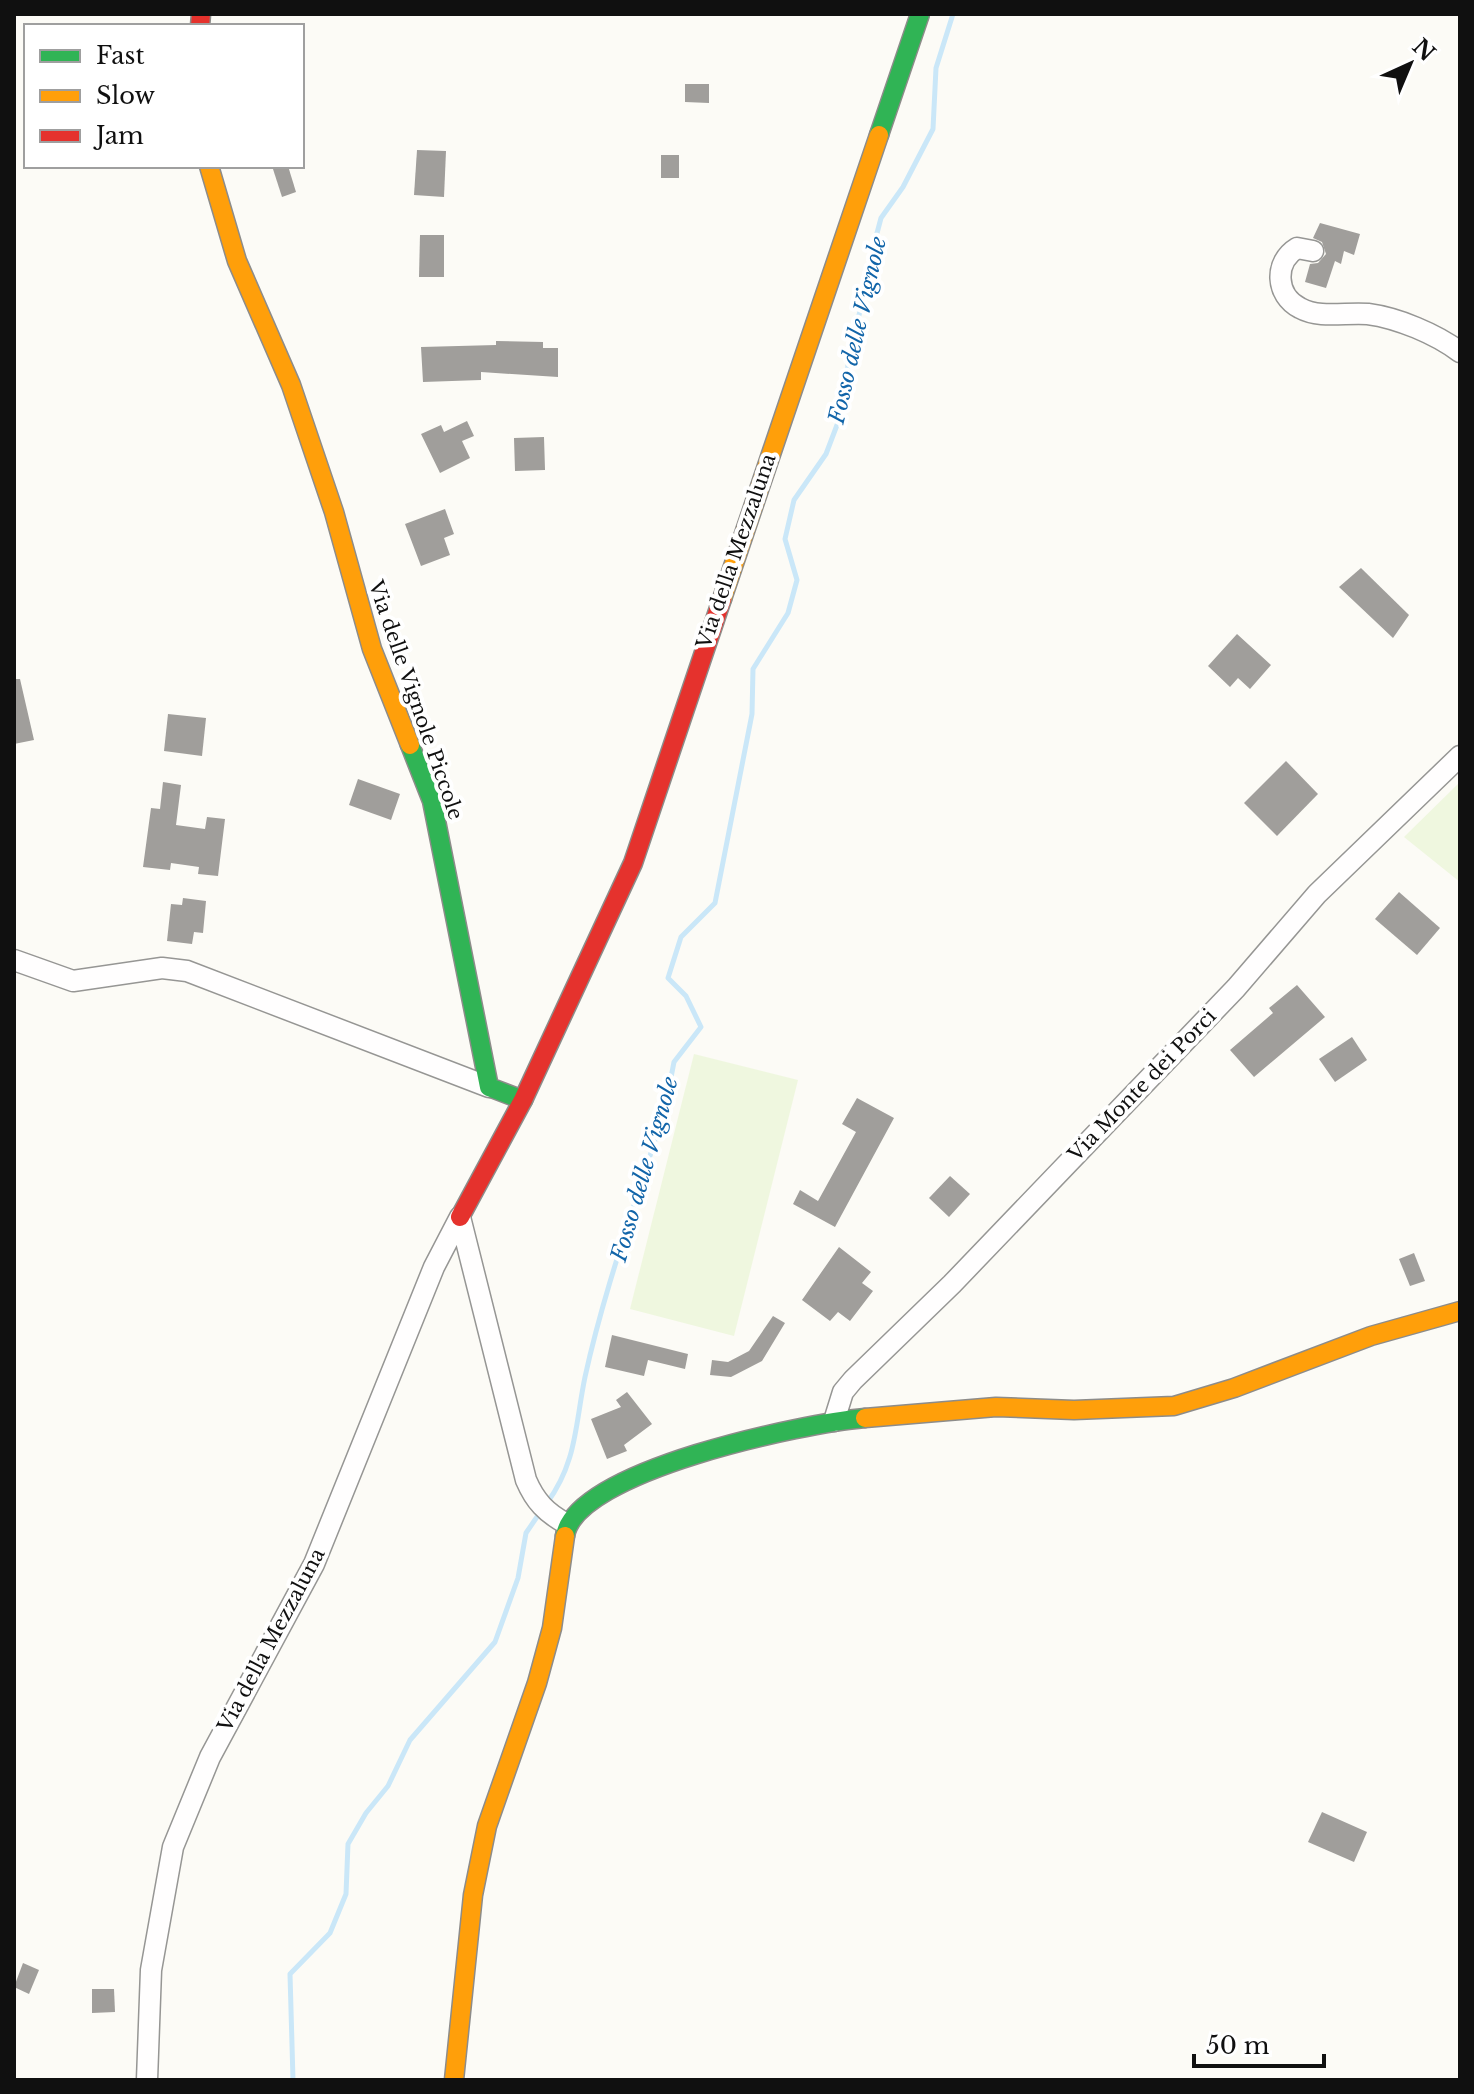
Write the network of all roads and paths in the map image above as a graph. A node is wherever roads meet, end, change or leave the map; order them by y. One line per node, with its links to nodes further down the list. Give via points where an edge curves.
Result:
1 (920, 14): 8 (street, Via della Mezzaluna, via 633,863)
2 (210, 168): 7 (street, Via delle Vignole Piccole, via 237,261 291,385 334,512 372,649 432,801)
3 (1313, 251): 4 (street, via 1297,248 1282,263 1280,283 1295,305 1315,313 1389,318)
4 (1460, 352)
5 (1460, 756): 11 (street, Via Monte dei Porci, via 1308,903 1193,1033 853,1380 843,1392)
6 (14, 960): 7 (street, via 73,981 162,968 187,971)
7 (489, 1087): 8 (street)
8 (523, 1100): 9 (street, Via della Mezzaluna)
9 (460, 1217): 12 (street, via 526,1480 548,1514); 13 (street, Via della Mezzaluna, via 434,1267 314,1564 210,1757 173,1847 151,1970)
10 (1460, 1311): 11 (street, via 1371,1336 1174,1406 996,1407)
11 (834, 1421): 12 (street, via 704,1451 614,1486 581,1506)
12 (567, 1524): 14 (street, via 552,1628 487,1826 473,1895)
13 (147, 2080)
14 (454, 2080)

